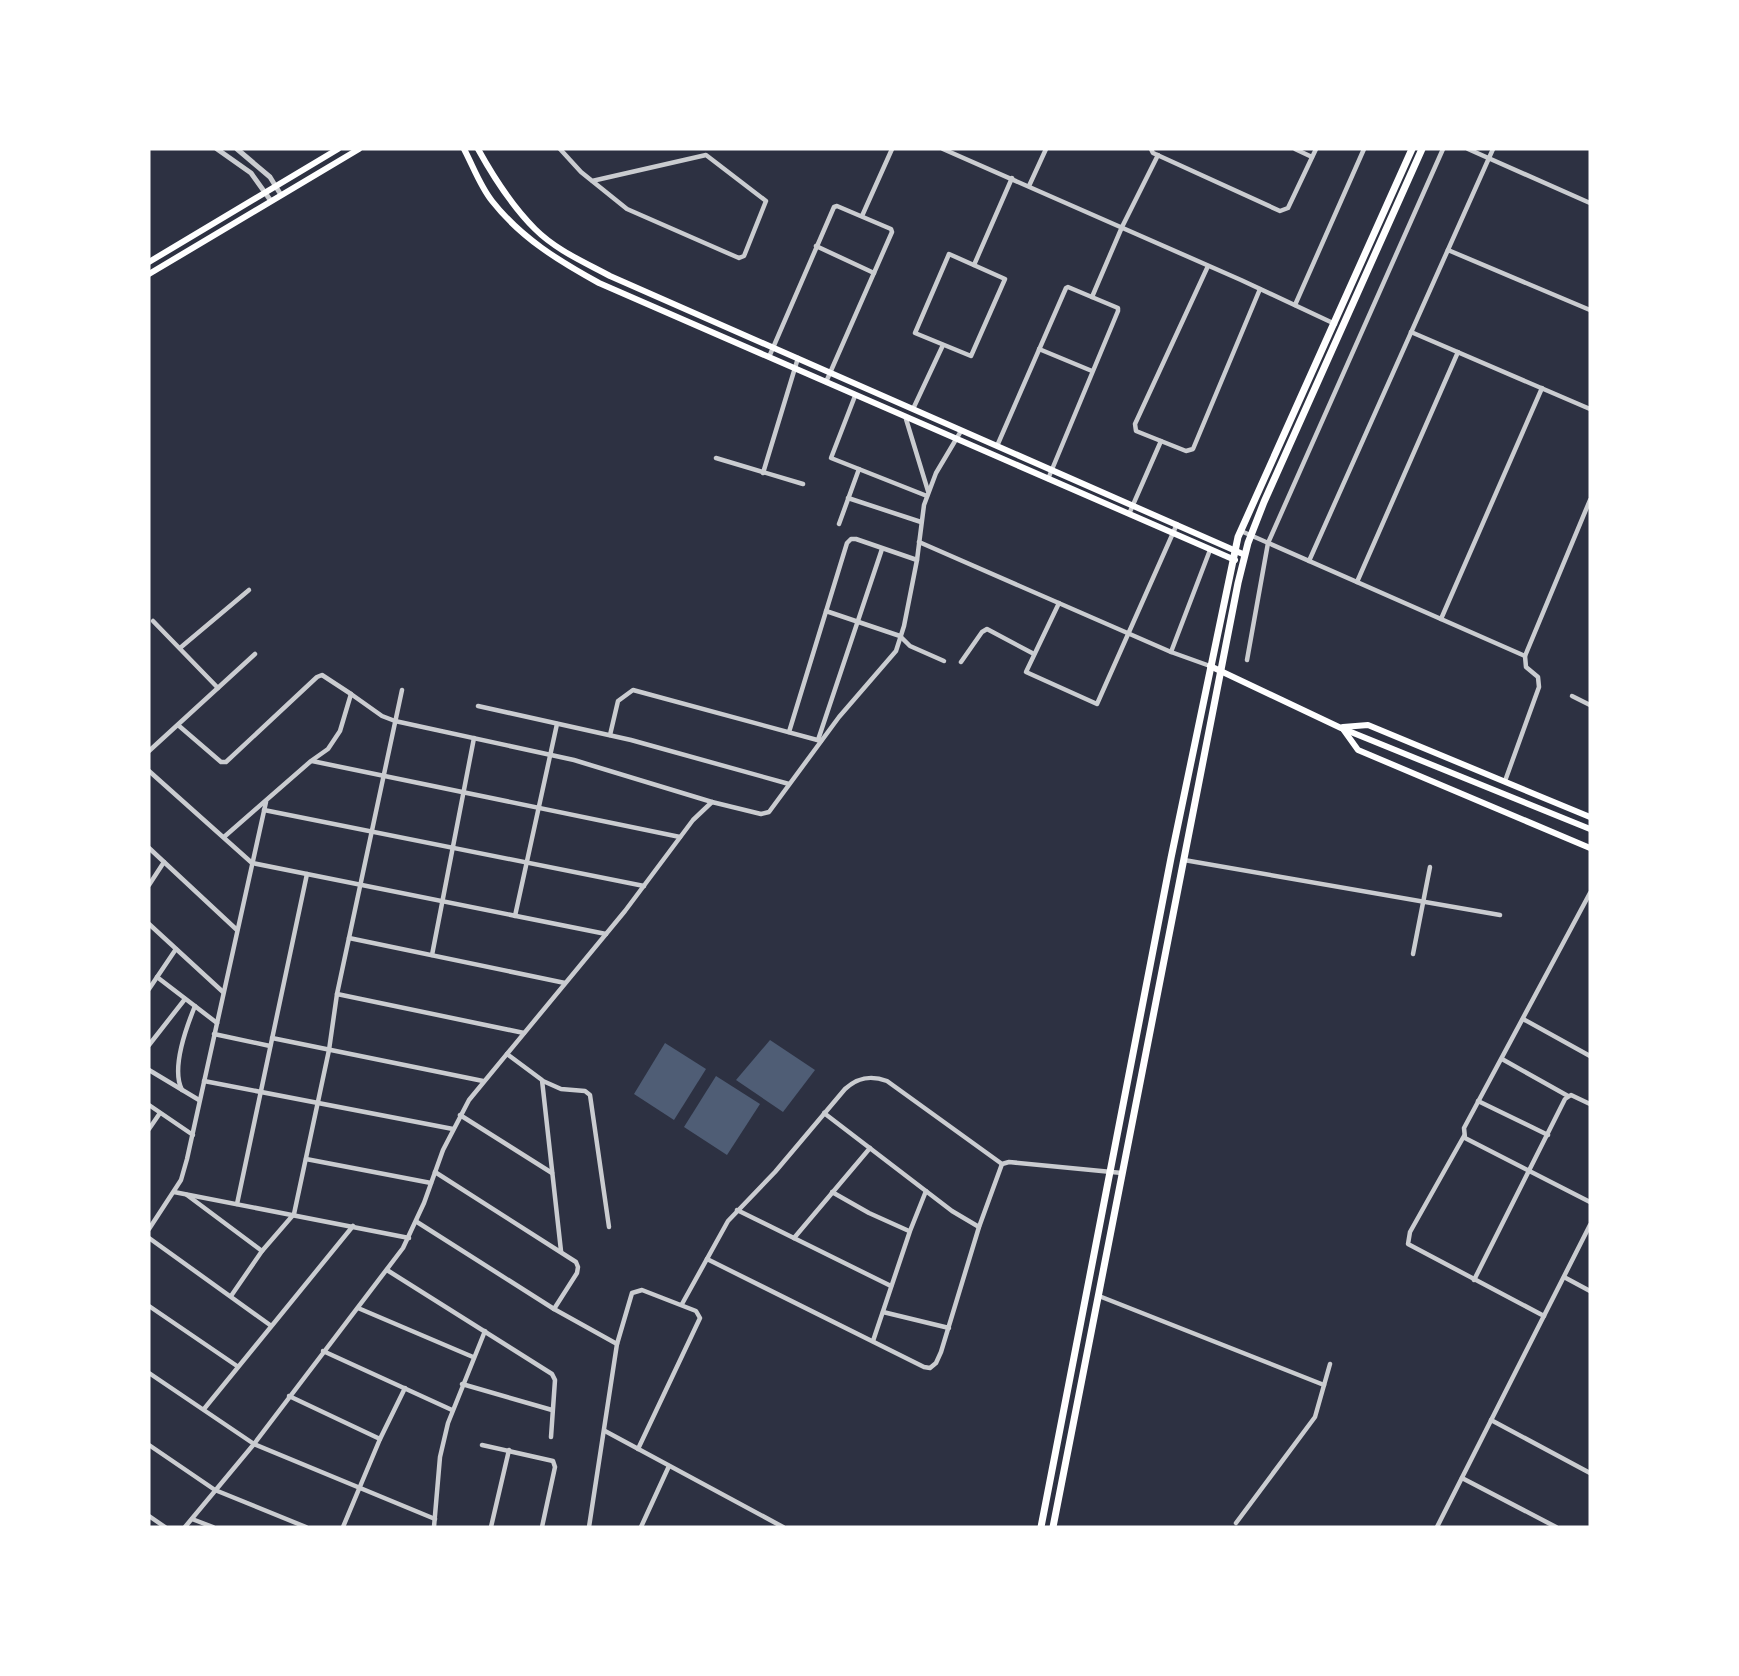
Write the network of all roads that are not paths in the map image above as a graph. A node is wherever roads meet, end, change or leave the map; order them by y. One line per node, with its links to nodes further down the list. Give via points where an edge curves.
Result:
1 (217, 149): 29 (street, via 242,165)
2 (237, 149): 27 (street, via 258,164)
3 (338, 149): 27 (main road)
4 (359, 149): 30 (main road)
5 (464, 149): 24 (main road)
6 (478, 149): 23 (main road)
7 (560, 149): 26 (street)
8 (892, 149): 33 (street)
9 (943, 149): 25 (street)
10 (1046, 149): 28 (street)
11 (1151, 149): 20 (street)
12 (1295, 149): 21 (street)
13 (1316, 149): 21 (street)
14 (1364, 149): 44 (street)
15 (1412, 149): 46 (main road)
16 (1422, 149): 47 (main road)
17 (1443, 149): 86 (street)
18 (1468, 149): 22 (street)
19 (1493, 149): 22 (street)
20 (1158, 155): 21 (street, via 1280,211 1288,208); 34 (street)
21 (1312, 157)
22 (1489, 158): 32 (street); 36 (street)
23 (487, 163): 24 (main road); 50 (main road, via 508,198 537,231 568,253)
24 (474, 169): 53 (main road, via 490,199 515,227 555,259)
25 (1012, 178): 28 (street); 38 (street)
26 (592, 181): 26 (street, via 627,209 742,258 766,201 706,155)
27 (275, 185): 29 (main road); 30 (street)
28 (1029, 186): 34 (street)
29 (265, 192): 31 (street); 37 (main road)
30 (281, 195): 31 (main road)
31 (271, 201): 41 (main road)
32 (1590, 203)
33 (862, 216): 35 (street, via 835,205); 40 (street, via 892,231)
34 (1122, 227): 39 (street); 43 (street)
35 (816, 246): 40 (street); 50 (street)
36 (1448, 250): 45 (street); 48 (street)
37 (149, 261)
38 (974, 265): 49 (street, via 949,254 915,331); 49 (street, via 1004,282 973,354 967,356)
39 (1208, 265): 42 (street); 66 (street, via 1135,424 1136,431)
40 (874, 273): 57 (street)
41 (149, 274)
42 (1260, 289): 44 (street); 66 (street, via 1193,449 1186,452)
43 (1092, 298): 51 (street, via 1068,286); 56 (street, via 1118,309)
44 (1295, 305): 46 (street)
45 (1590, 310)
46 (1333, 323): 47 (street); 82 (main road)
47 (1342, 328): 84 (main road)
48 (1411, 332): 52 (street); 93 (street)
49 (943, 345): 61 (street)
50 (772, 347): 53 (street); 54 (main road)
51 (1040, 349): 56 (street); 67 (street)
52 (1458, 352): 59 (street); 94 (street)
53 (768, 358): 55 (main road)
54 (798, 358): 55 (street); 57 (main road)
55 (794, 369): 58 (main road); 71 (street)
56 (1092, 371): 70 (street)
57 (831, 373): 58 (street); 61 (main road)
58 (826, 383): 60 (main road)
59 (1542, 388): 62 (street); 98 (street)
60 (855, 396): 63 (main road); 69 (street, via 830,456)
61 (913, 409): 64 (main road)
62 (1590, 410)
63 (906, 419): 65 (main road); 74 (street)
64 (961, 431): 65 (street); 67 (main road)
65 (956, 440): 72 (main road); 74 (street)
66 (1161, 441): 77 (street)
67 (997, 446): 70 (main road)
68 (716, 458): 71 (street)
69 (859, 469): 74 (street); 75 (street)
70 (1051, 471): 72 (street); 77 (main road)
71 (763, 472): 73 (street)
72 (1047, 480): 78 (main road)
73 (803, 484)
74 (928, 494): 79 (street)
75 (848, 498): 79 (street); 80 (street)
76 (1590, 500): 107 (street)
77 (1132, 505): 78 (street); 81 (main road)
78 (1128, 515): 83 (main road)
79 (921, 522): 85 (street)
80 (839, 524)
81 (1177, 524): 83 (street); 89 (main road)
82 (1241, 531): 84 (street); 89 (main road)
83 (1173, 534): 88 (main road); 101 (street)
84 (1251, 536): 86 (street); 91 (main road)
85 (919, 542): 92 (street); 96 (street)
86 (1268, 543): 93 (street); 108 (street)
87 (882, 549): 92 (street); 97 (street, via 850,539); 100 (street)
88 (1210, 550): 90 (main road); 104 (street)
89 (1235, 550): 90 (main road); 91 (main road)
90 (1233, 559): 91 (main road); 111 (main road)
91 (1244, 559): 112 (main road)
92 (918, 560): 102 (street)
93 (1309, 561): 94 (street)
94 (1357, 582): 98 (street)
95 (249, 590): 103 (street)
96 (1059, 603): 101 (street); 106 (street)
97 (826, 611): 100 (street); 123 (street)
98 (1441, 619): 107 (street)
99 (153, 621): 103 (street)
100 (857, 622): 102 (street); 126 (street)
101 (1129, 634): 104 (street); 106 (street, via 1097,704 1027,674)
102 (900, 636): 109 (street, via 910,646); 126 (street, via 891,658)
103 (180, 648): 113 (street)
104 (1171, 652): 111 (street)
105 (255, 654): 113 (street)
106 (1034, 654): 110 (street, via 987,629)
107 (1525, 656): 132 (street, via 1526,667 1540,681)
108 (1247, 660)
109 (944, 661)
110 (961, 662)
111 (1210, 666): 112 (main road); 209 (main road)
112 (1221, 670): 122 (main road); 147 (main road)
113 (218, 688): 121 (street)
114 (402, 690): 119 (street)
115 (351, 694): 119 (street); 121 (street, via 317,677 226,762); 129 (street, via 340,731 328,749)
116 (1572, 696): 117 (street)
117 (1590, 705)
118 (478, 706): 120 (street)
119 (395, 721): 125 (street); 131 (street)
120 (558, 724): 124 (street); 128 (street)
121 (178, 725): 127 (street)
122 (1341, 727): 132 (main road, via 1368,725); 140 (main road); 146 (main road, via 1358,750)
123 (789, 733): 124 (street, via 633,690 618,701); 126 (street)
124 (610, 735): 133 (street)
125 (474, 738): 128 (street); 134 (street)
126 (819, 741): 133 (street)
127 (149, 751)
128 (551, 755): 136 (street); 137 (street)
129 (311, 761): 131 (street); 135 (street)
130 (149, 771): 142 (street)
131 (383, 776): 134 (street); 141 (street)
132 (1505, 781): 139 (main road)
133 (789, 784): 136 (street, via 765,814)
134 (463, 792): 137 (street); 144 (street)
135 (266, 801): 138 (street); 142 (street)
136 (712, 802): 143 (street)
137 (539, 808): 143 (street); 149 (street)
138 (264, 810): 141 (street); 150 (street)
139 (1590, 817)
140 (1590, 829)
141 (372, 831): 144 (street); 154 (street)
142 (224, 837): 150 (street)
143 (681, 837): 155 (street)
144 (452, 847): 149 (street); 157 (street)
145 (149, 848): 148 (street)
146 (1590, 848)
147 (1184, 860): 158 (street); 213 (main road)
148 (164, 862): 153 (street); 162 (street)
149 (527, 862): 155 (street); 160 (street)
150 (252, 863): 152 (street); 162 (street)
151 (1430, 867): 158 (street)
152 (307, 874): 154 (street); 179 (street)
153 (149, 885)
154 (360, 885): 157 (street); 164 (street)
155 (644, 886): 163 (street)
156 (1590, 893): 175 (street)
157 (442, 901): 160 (street); 167 (street)
158 (1423, 903): 159 (street); 166 (street)
159 (1500, 915)
160 (515, 916): 163 (street)
161 (149, 924): 165 (street)
162 (237, 931): 171 (street)
163 (606, 934): 169 (street)
164 (349, 938): 167 (street); 172 (street)
165 (176, 949): 168 (street); 171 (street)
166 (1413, 954)
167 (432, 955): 169 (street)
168 (158, 977): 170 (street); 173 (street)
169 (565, 983): 177 (street)
170 (149, 989)
171 (224, 992): 176 (street)
172 (337, 994): 177 (street); 182 (street)
173 (185, 999): 174 (street); 180 (street)
174 (195, 1006): 176 (street); 190 (street, via 180,1060)
175 (1523, 1019): 184 (street); 185 (street)
176 (217, 1023): 178 (street)
177 (524, 1033): 183 (street)
178 (214, 1034): 181 (street); 188 (street)
179 (272, 1038): 181 (street); 182 (street)
180 (149, 1045)
181 (270, 1046): 191 (street)
182 (329, 1049): 189 (street); 195 (street)
183 (507, 1054): 187 (street); 189 (street)
184 (1590, 1056)
185 (1502, 1059): 192 (street); 194 (street)
186 (149, 1070): 190 (street)
187 (542, 1080): 212 (street); 226 (street, via 590,1095)
188 (204, 1081): 191 (street); 193 (street)
189 (483, 1081): 200 (street)
190 (182, 1090): 193 (street)
191 (260, 1092): 195 (street); 220 (street)
192 (1568, 1096): 196 (street); 205 (street)
193 (200, 1100): 203 (street)
194 (1478, 1101): 204 (street); 205 (street)
195 (318, 1104): 202 (street); 207 (street)
196 (1590, 1104)
197 (149, 1105): 198 (street)
198 (160, 1113): 201 (street); 203 (street)
199 (824, 1113): 206 (street); 208 (street, via 852,1083 875,1076 887,1080); 221 (street)
200 (460, 1115): 202 (street); 212 (street)
201 (149, 1129)
202 (453, 1129): 211 (street)
203 (193, 1135): 216 (street)
204 (1464, 1135): 210 (street); 238 (street, via 1410,1232 1408,1244)
205 (1548, 1135): 210 (street)
206 (870, 1148): 215 (street); 217 (street)
207 (306, 1159): 214 (street); 222 (street)
208 (1002, 1164): 209 (street); 227 (street)
209 (1111, 1171): 213 (street); 295 (main road)
210 (1530, 1171): 219 (street); 238 (street)
211 (435, 1172): 214 (street); 234 (street)
212 (552, 1173): 234 (street)
213 (1122, 1173): 242 (main road)
214 (431, 1183): 223 (street)
215 (926, 1191): 227 (street); 229 (street)
216 (174, 1192): 218 (street); 228 (street)
217 (832, 1192): 229 (street); 232 (street)
218 (186, 1194): 220 (street); 233 (street)
219 (1590, 1202)
220 (237, 1204): 222 (street)
221 (737, 1210): 232 (street); 235 (street)
222 (294, 1214): 225 (street); 233 (street)
223 (417, 1222): 231 (street); 246 (street)
224 (1590, 1225): 237 (street)
225 (353, 1226): 231 (street); 249 (street)
226 (609, 1227)
227 (979, 1227): 250 (street)
228 (149, 1229)
229 (910, 1231): 239 (street)
230 (149, 1238): 241 (street)
231 (409, 1238): 236 (street)
232 (794, 1238): 239 (street)
233 (262, 1251): 241 (street)
234 (562, 1251): 246 (street, via 576,1262 578,1270)
235 (707, 1259): 243 (street); 252 (street)
236 (387, 1270): 245 (street); 251 (street)
237 (1564, 1277): 240 (street); 248 (street)
238 (1474, 1280): 248 (street)
239 (891, 1286): 247 (street)
240 (1590, 1291)
241 (231, 1296): 249 (street)
242 (1099, 1296): 260 (street); 296 (main road)
243 (682, 1304): 253 (street, via 642,1290 632,1293); 273 (street, via 699,1312 700,1318)
244 (149, 1306): 257 (street)
245 (358, 1308): 254 (street); 255 (street)
246 (554, 1309): 253 (street)
247 (883, 1312): 250 (street); 252 (street)
248 (1544, 1316): 266 (street)
249 (271, 1325): 257 (street)
250 (949, 1328): 252 (street, via 930,1368)
251 (485, 1331): 255 (street); 265 (street, via 552,1374)
252 (873, 1341)
253 (617, 1344): 267 (street)
254 (323, 1351): 261 (street); 262 (street)
255 (473, 1357): 259 (street)
256 (1330, 1364): 260 (street)
257 (237, 1366): 263 (street)
258 (149, 1373): 263 (street)
259 (463, 1384): 264 (street); 265 (street)
260 (1324, 1385): 283 (street, via 1307,1430)
261 (405, 1388): 264 (street); 269 (street)
262 (289, 1396): 269 (street); 270 (street)
263 (204, 1409): 270 (street)
264 (452, 1410): 282 (street, via 440,1457)
265 (552, 1410): 268 (street)
266 (1491, 1420): 276 (street); 277 (street)
267 (605, 1431): 273 (street); 292 (street)
268 (551, 1437)
269 (380, 1438): 279 (street)
270 (254, 1444): 278 (street); 279 (street)
271 (149, 1445): 278 (street)
272 (482, 1445): 274 (street)
273 (638, 1449): 275 (street)
274 (509, 1450): 290 (street); 291 (street, via 555,1463)
275 (669, 1466): 293 (street); 294 (street)
276 (1590, 1473)
277 (1462, 1478): 297 (street); 298 (street)
278 (215, 1490): 281 (street); 287 (street)
279 (359, 1490): 282 (street); 288 (street)
280 (149, 1516): 284 (street)
281 (192, 1519): 285 (street); 286 (street)
282 (435, 1520): 289 (street)
283 (1236, 1523)
284 (165, 1527)
285 (185, 1527)
286 (213, 1527)
287 (306, 1527)
288 (343, 1527)
289 (434, 1527)
290 (491, 1527)
291 (542, 1527)
292 (589, 1527)
293 (641, 1527)
294 (783, 1527)
295 (1041, 1527)
296 (1053, 1527)
297 (1437, 1527)
298 (1556, 1527)

